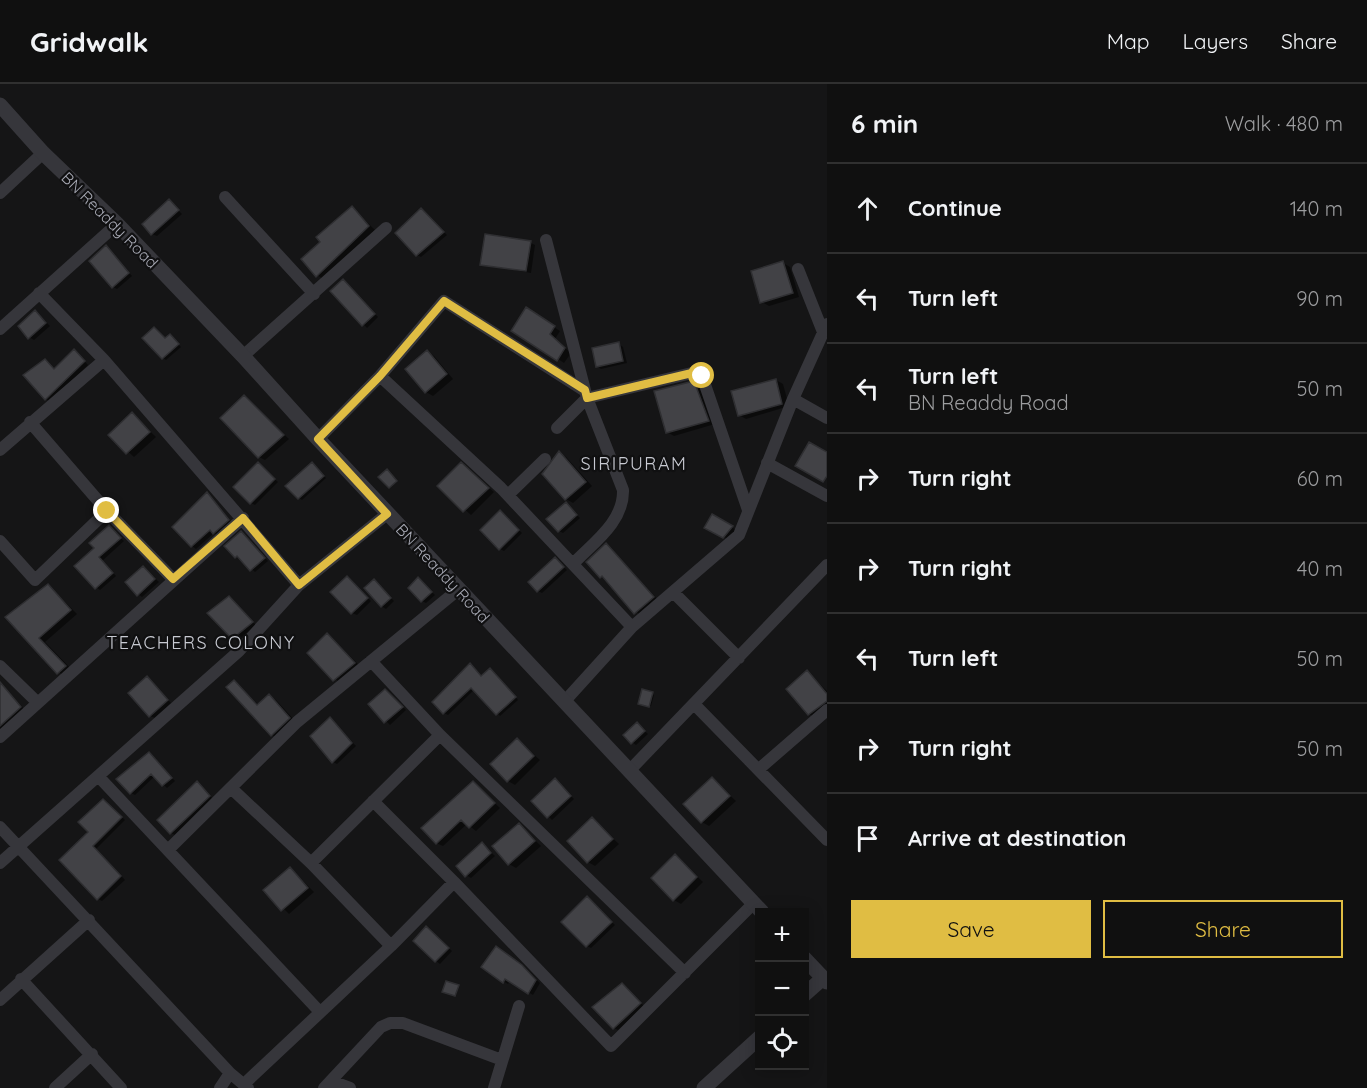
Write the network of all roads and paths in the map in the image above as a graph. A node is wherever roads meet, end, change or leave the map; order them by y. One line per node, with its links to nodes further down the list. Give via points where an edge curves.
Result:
1 (0, 105): 2 (street, BN Readdy Road)
2 (43, 153): 3 (street); 5 (street, BN Readdy Road)
3 (0, 193)
4 (225, 197): 10 (street)
5 (117, 224): 9 (street); 13 (street, BN Readdy Road)
6 (386, 228): 10 (street)
7 (546, 240): 16 (street)
8 (798, 269): 11 (street)
9 (39, 292): 12 (street); 14 (street)
10 (314, 294): 13 (street)
11 (825, 328): 17 (street)
12 (0, 329)
13 (243, 356): 21 (street, BN Readdy Road)
14 (104, 360): 19 (street); 30 (street)
15 (380, 376): 16 (street, via 444,301); 21 (street); 25 (street)
16 (586, 394): 20 (street); 27 (street, via 696,372 702,376); 32 (street, via 623,490 624,503 615,520)
17 (793, 399): 18 (street); 24 (street)
18 (827, 418)
19 (30, 422): 22 (street); 28 (street)
20 (557, 428)
21 (318, 439): 29 (street, BN Readdy Road)
22 (0, 450)
23 (545, 459): 25 (street)
24 (766, 463): 26 (street); 27 (street)
25 (508, 495): 32 (street)
26 (827, 496)
27 (748, 510): 37 (street, via 739,535)
28 (107, 511): 31 (street, via 35,580); 34 (street)
29 (387, 514): 35 (street); 36 (street, BN Readdy Road)
30 (243, 518): 34 (street); 35 (street)
31 (0, 541)
32 (573, 564): 38 (street)
33 (827, 565): 39 (street)
34 (173, 579): 42 (street)
35 (299, 585): 50 (street, via 239,651)
36 (459, 589): 40 (street); 43 (street, BN Readdy Road)
37 (673, 592): 38 (street); 39 (street)
38 (632, 627): 43 (street)
39 (739, 658): 44 (street)
40 (371, 661): 46 (street); 51 (street, via 297,723)
41 (0, 666): 42 (street)
42 (37, 702): 47 (street)
43 (564, 702): 49 (street, BN Readdy Road)
44 (695, 705): 48 (street); 49 (street)
45 (827, 710): 48 (street)
46 (440, 735): 52 (street); 65 (street)
47 (0, 737)
48 (759, 770): 54 (street)
49 (629, 771): 60 (street, BN Readdy Road)
50 (98, 776): 55 (street); 56 (street)
51 (231, 788): 56 (street); 58 (street)
52 (373, 801): 58 (street); 59 (street)
53 (0, 827): 55 (street)
54 (827, 840)
55 (19, 846): 57 (street); 62 (street)
56 (168, 850): 71 (street)
57 (0, 863)
58 (311, 863): 63 (street)
59 (454, 882): 63 (street); 65 (street, via 611,1046)
60 (758, 908)
61 (755, 911): 65 (street)
62 (89, 920): 66 (street); 75 (street)
63 (391, 946): 71 (street)
64 (808, 962): 67 (street)
65 (685, 973)
66 (21, 979): 69 (street); 73 (street)
67 (825, 980): 68 (street)
68 (809, 991)
69 (0, 1000)
70 (519, 1006): 74 (street)
71 (320, 1012): 77 (street)
72 (755, 1041): 83 (street)
73 (92, 1054): 78 (street); 79 (street)
74 (502, 1060): 76 (street, via 402,1023 390,1023); 82 (street)
75 (230, 1073): 77 (street); 80 (street)
76 (328, 1085): 81 (street)
77 (246, 1086)
78 (56, 1088)
79 (121, 1088)
80 (220, 1088)
81 (350, 1088)
82 (494, 1088)
83 (704, 1088)

